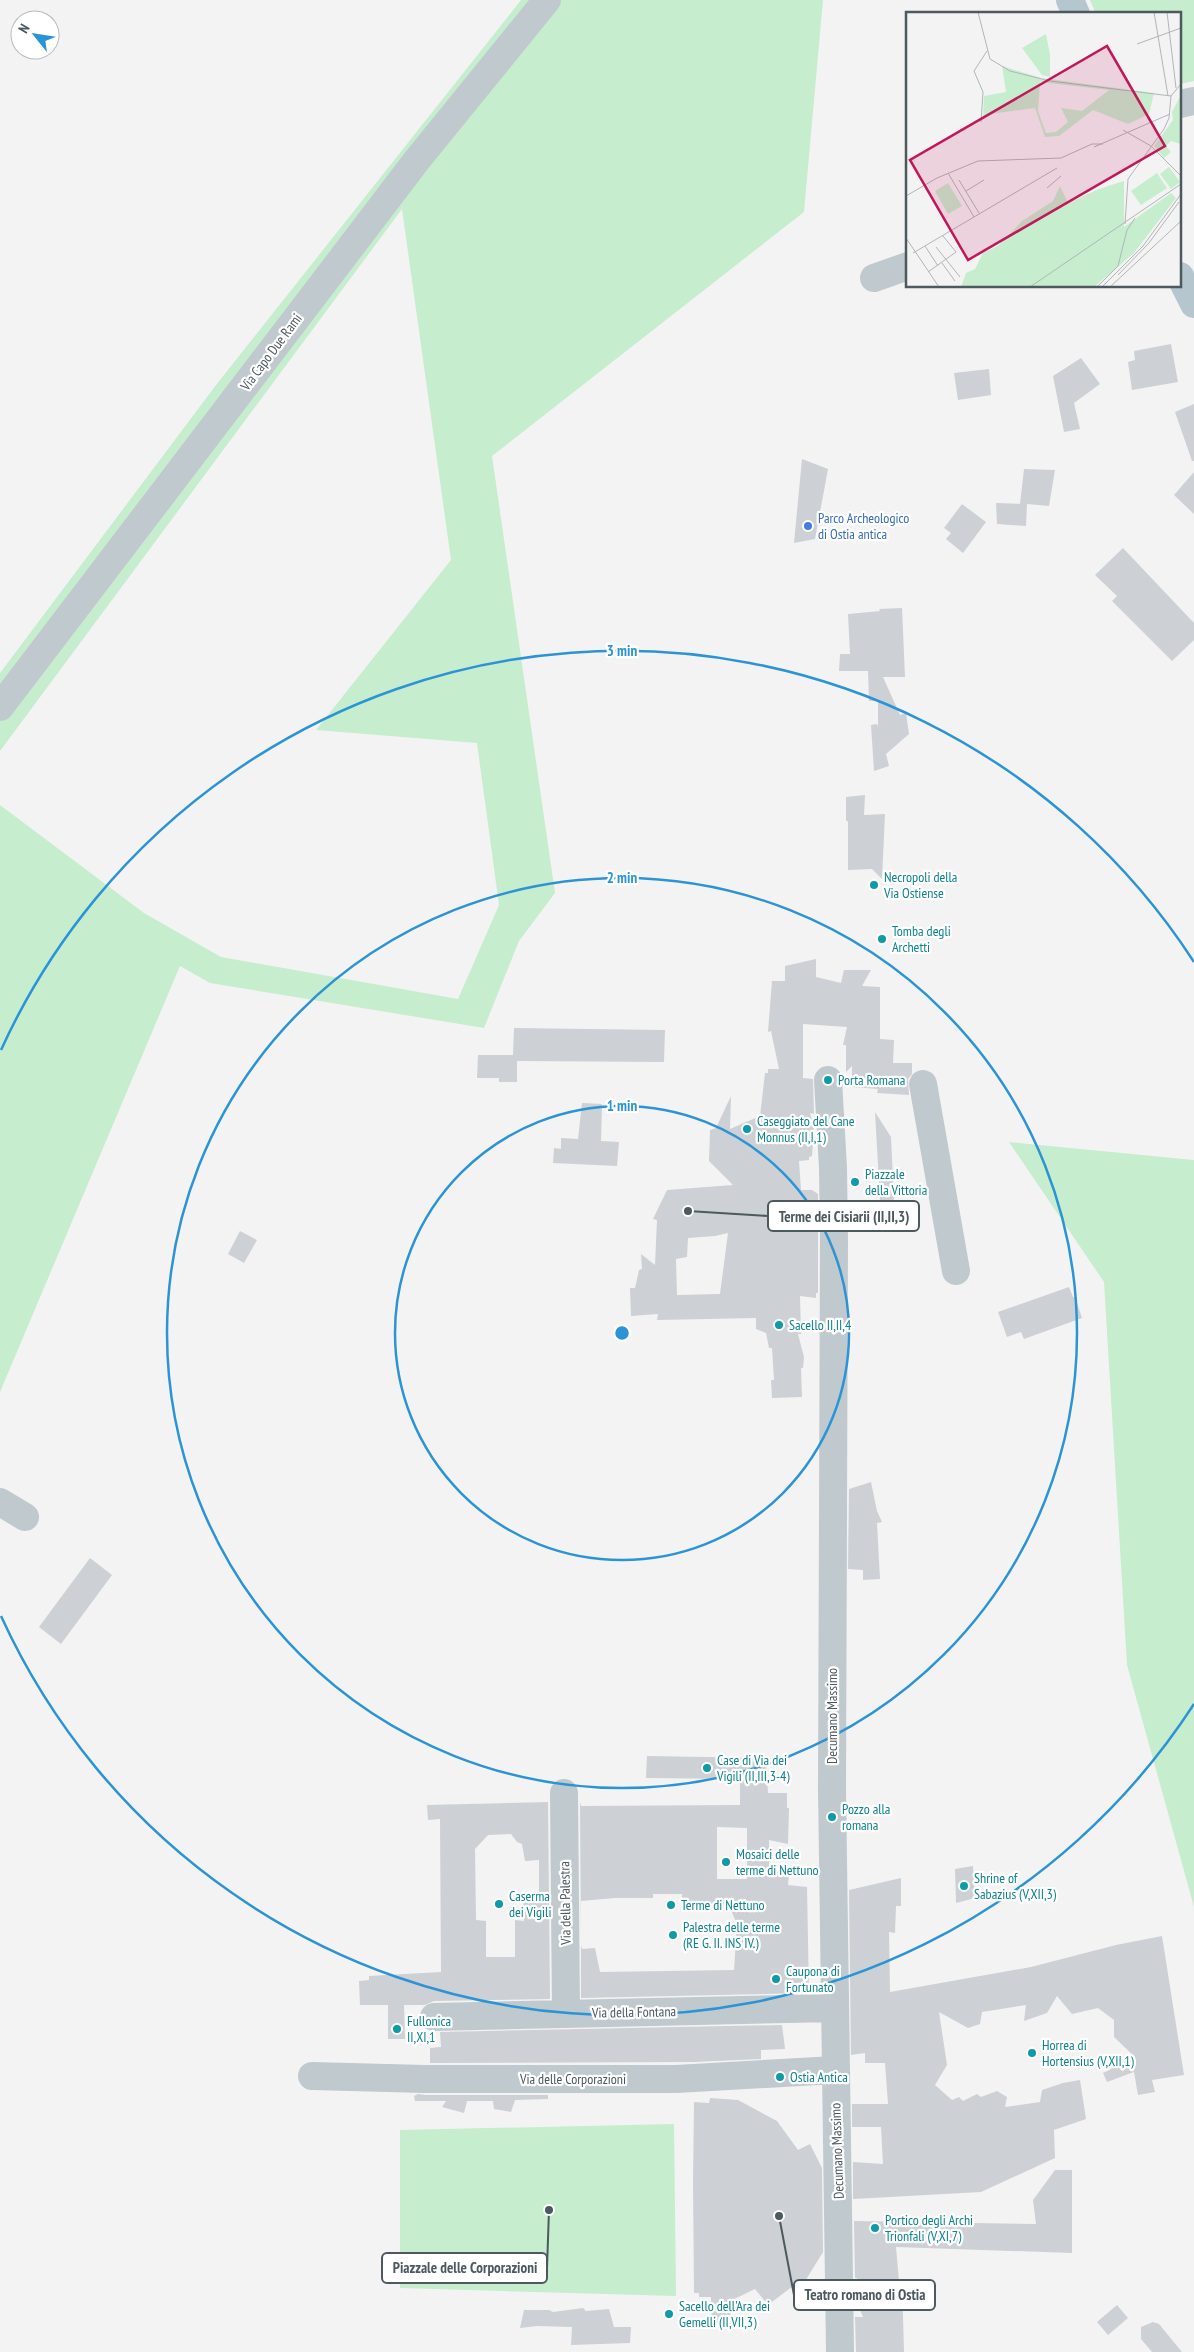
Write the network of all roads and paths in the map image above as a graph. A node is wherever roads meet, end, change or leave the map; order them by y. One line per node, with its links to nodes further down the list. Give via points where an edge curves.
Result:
1 (547, 0): 8 (street, Via Capo Due Rami, via 417,160)
2 (1070, 0): 3 (main road)
3 (1075, 12)
4 (906, 267): 5 (street)
5 (874, 278)
6 (1182, 280): 7 (main road)
7 (1194, 304)
8 (0, 707)
9 (828, 1080): 15 (street, Decumano Massimo, via 834,1239)
10 (923, 1084): 11 (street)
11 (956, 1271)
12 (0, 1502): 13 (street)
13 (24, 1517)
14 (564, 1793): 16 (street, Via della Palestra)
15 (834, 2008): 16 (street, Via della Fontana); 18 (street, Decumano Massimo)
16 (566, 2014): 17 (street, Via della Fontana)
17 (434, 2017)
18 (835, 2070): 19 (street, Via delle Corporazioni, via 676,2079); 20 (street, Decumano Massimo)
19 (312, 2076)
20 (840, 2352)

